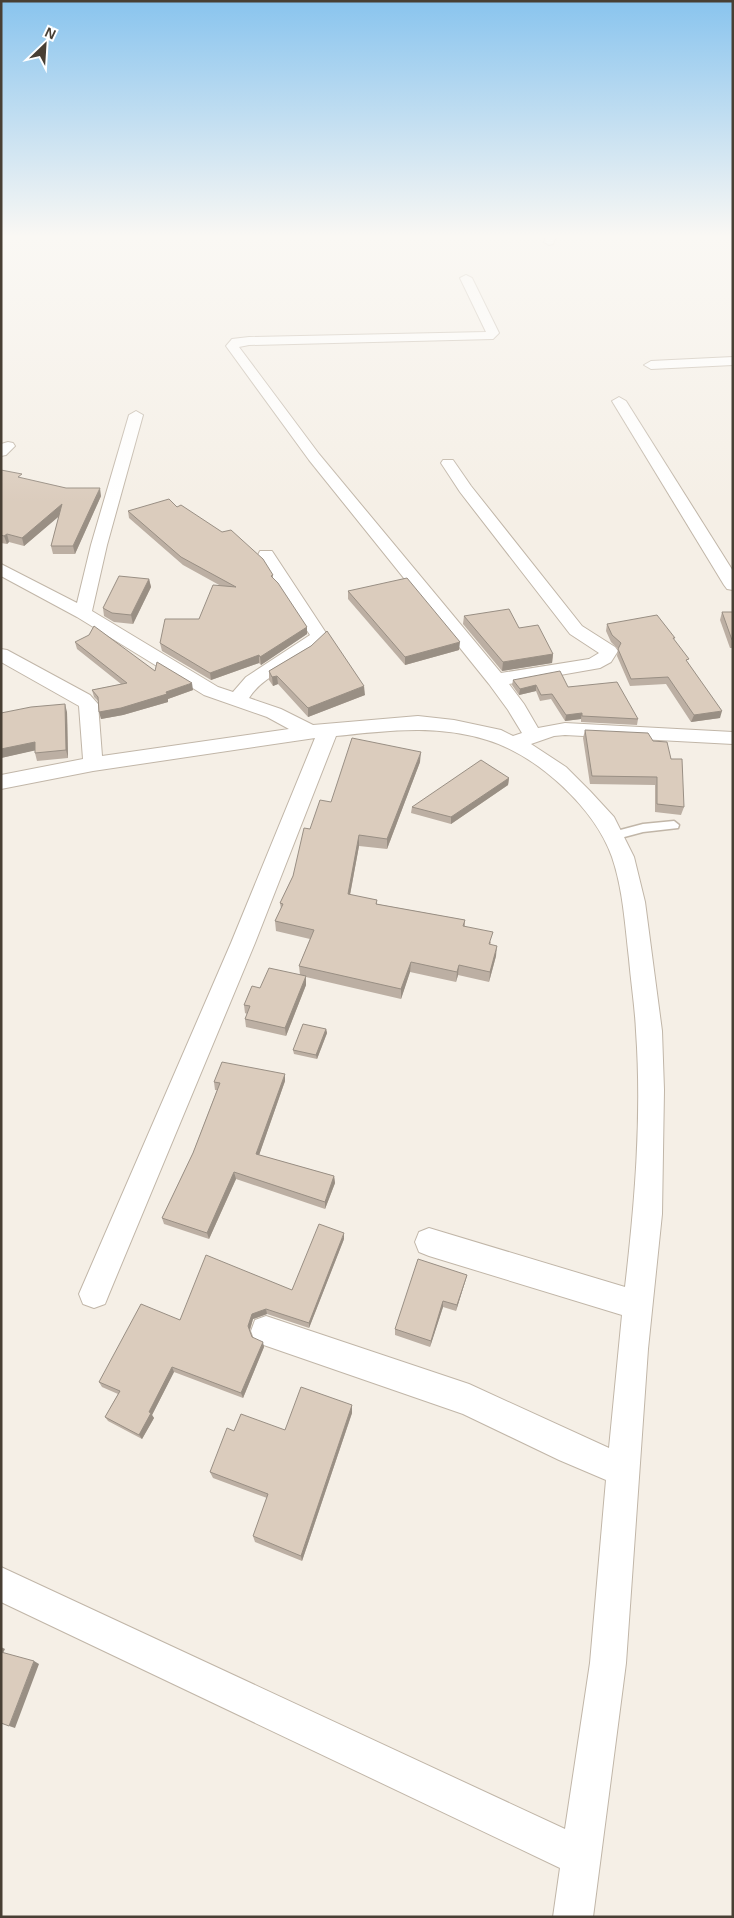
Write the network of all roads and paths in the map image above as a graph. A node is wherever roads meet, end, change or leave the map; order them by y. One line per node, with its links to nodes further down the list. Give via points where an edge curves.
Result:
1 (488, 324): 12 (street, via 493,333 488,336 249,341 232,346 314,457)
2 (733, 361): 3 (street)
3 (651, 365)
4 (619, 401): 9 (street)
5 (136, 415): 10 (street)
6 (448, 463): 12 (street, via 576,630 609,651 603,660 593,664)
7 (266, 555): 13 (street, via 319,636 247,686)
8 (1, 568): 10 (street)
9 (733, 585)
10 (83, 613): 13 (street, via 192,681)
11 (1, 654): 17 (street, via 83,698 88,704)
12 (496, 680): 16 (street, via 517,708)
13 (237, 700): 14 (street)
14 (319, 731): 16 (street, via 418,722); 17 (street); 22 (street, via 294,820)
15 (733, 738): 16 (street, via 590,729 552,730)
16 (522, 740): 20 (street, via 584,796 606,822)
17 (93, 764): 18 (street)
18 (1, 782)
19 (674, 825): 20 (lane, via 643,828)
20 (613, 836): 23 (street, via 623,857 634,902 649,1031 648,1214)
21 (429, 1242): 23 (street)
22 (94, 1294)
23 (638, 1305): 25 (street)
24 (266, 1331): 25 (street, via 469,1400)
25 (624, 1471): 27 (street, via 608,1663)
26 (1, 1584): 27 (street)
27 (581, 1857): 28 (street)
28 (573, 1917)

